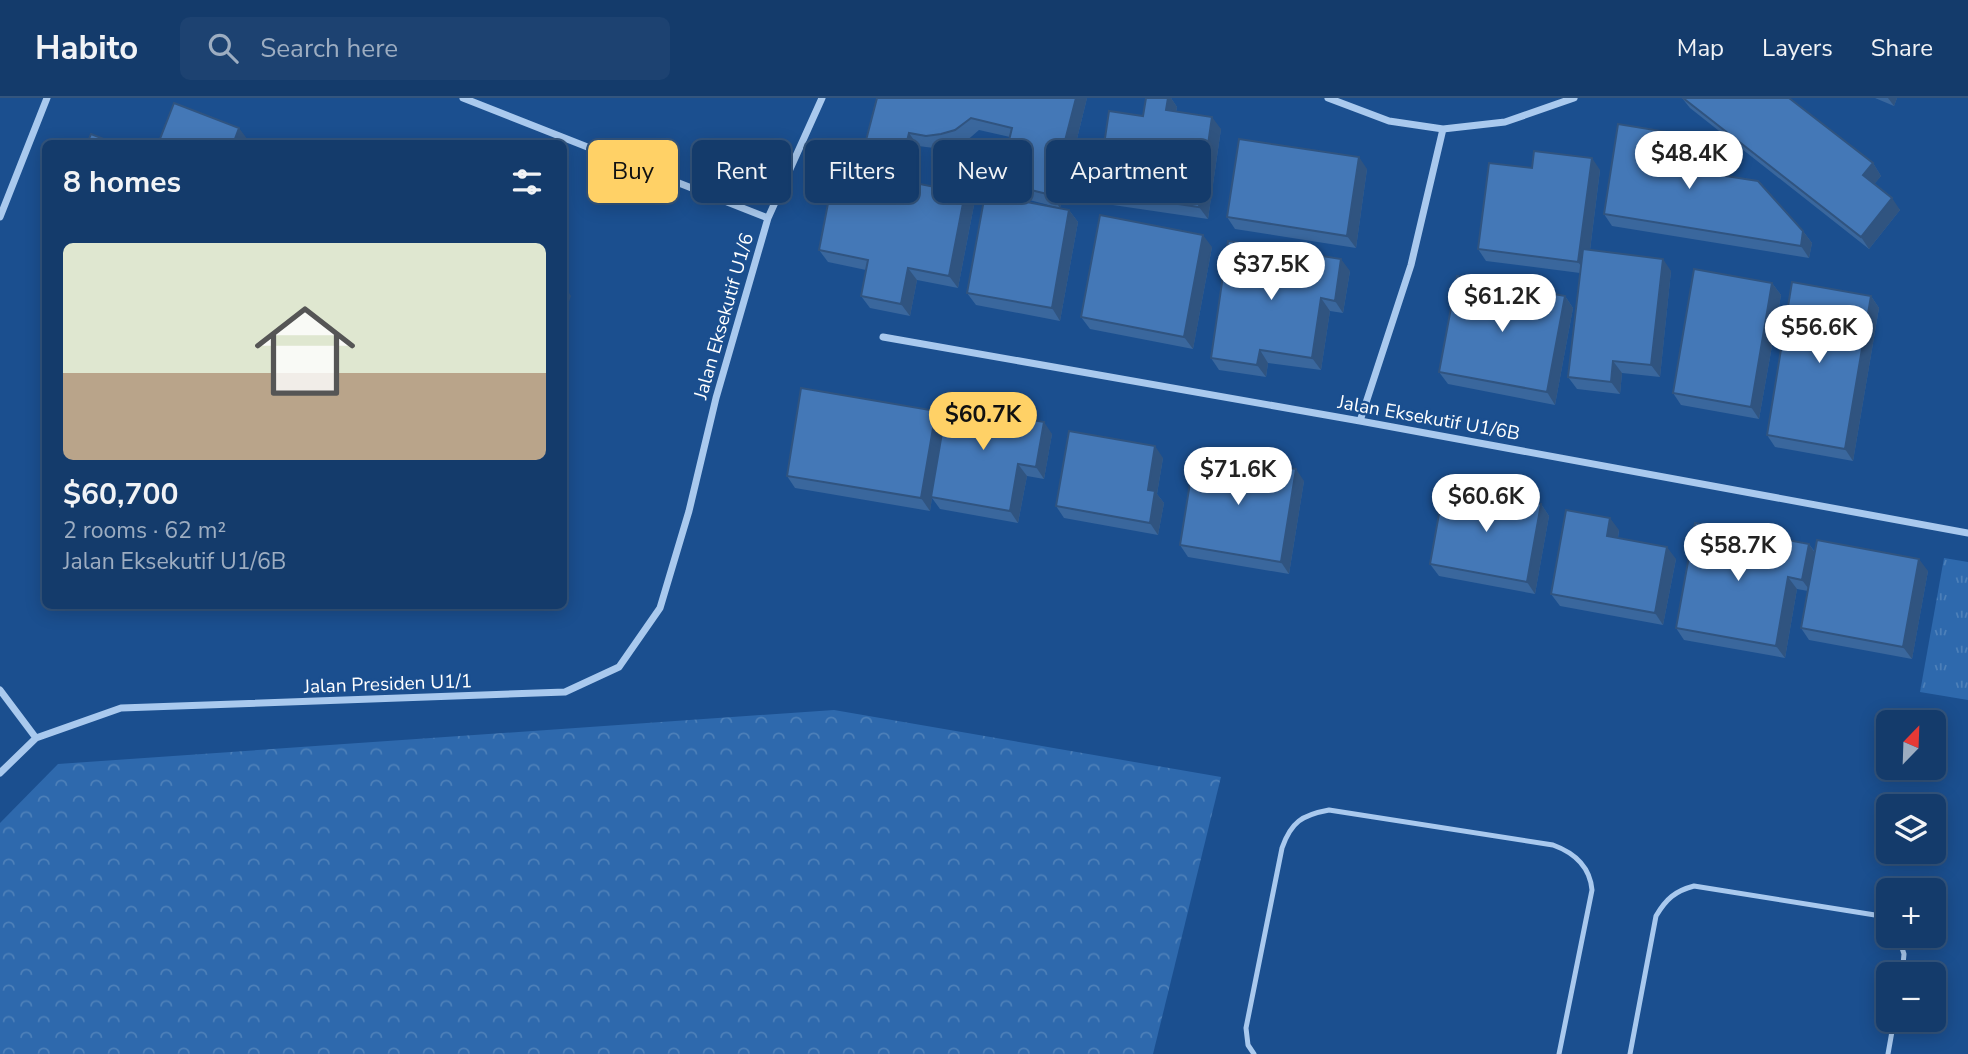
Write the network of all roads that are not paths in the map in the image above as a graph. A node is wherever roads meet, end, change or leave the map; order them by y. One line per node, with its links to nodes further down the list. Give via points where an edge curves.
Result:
1 (47, 98): 7 (street)
2 (463, 98): 8 (street)
3 (822, 98): 8 (street, Jalan Eksekutif U1/6)
4 (1328, 98): 6 (street, via 1389,121)
5 (1574, 98): 6 (street, via 1505,122)
6 (1443, 130): 10 (street, via 1411,265)
7 (0, 217)
8 (768, 218): 11 (street, Jalan Eksekutif U1/6)
9 (883, 337): 10 (street, Jalan Eksekutif U1/6B)
10 (1360, 421): 12 (street, Jalan Eksekutif U1/6B)
11 (689, 511): 14 (street, Jalan Presiden U1/1, via 660,608 619,667 565,692 121,708)
12 (1968, 533)
13 (0, 690): 14 (street)
14 (36, 738): 15 (street, Jalan Presiden U1/1)
15 (0, 773)
16 (1876, 916): 20 (lane, via 1693,886 1680,889 1664,901 1656,916)
17 (1892, 1032): 21 (lane)
18 (1254, 1054): 19 (lane, via 1246,1028 1282,848 1288,830 1299,821 1329,810 1553,845 1581,862 1591,876 1592,890)
19 (1559, 1054)
20 (1630, 1054)
21 (1888, 1054)

